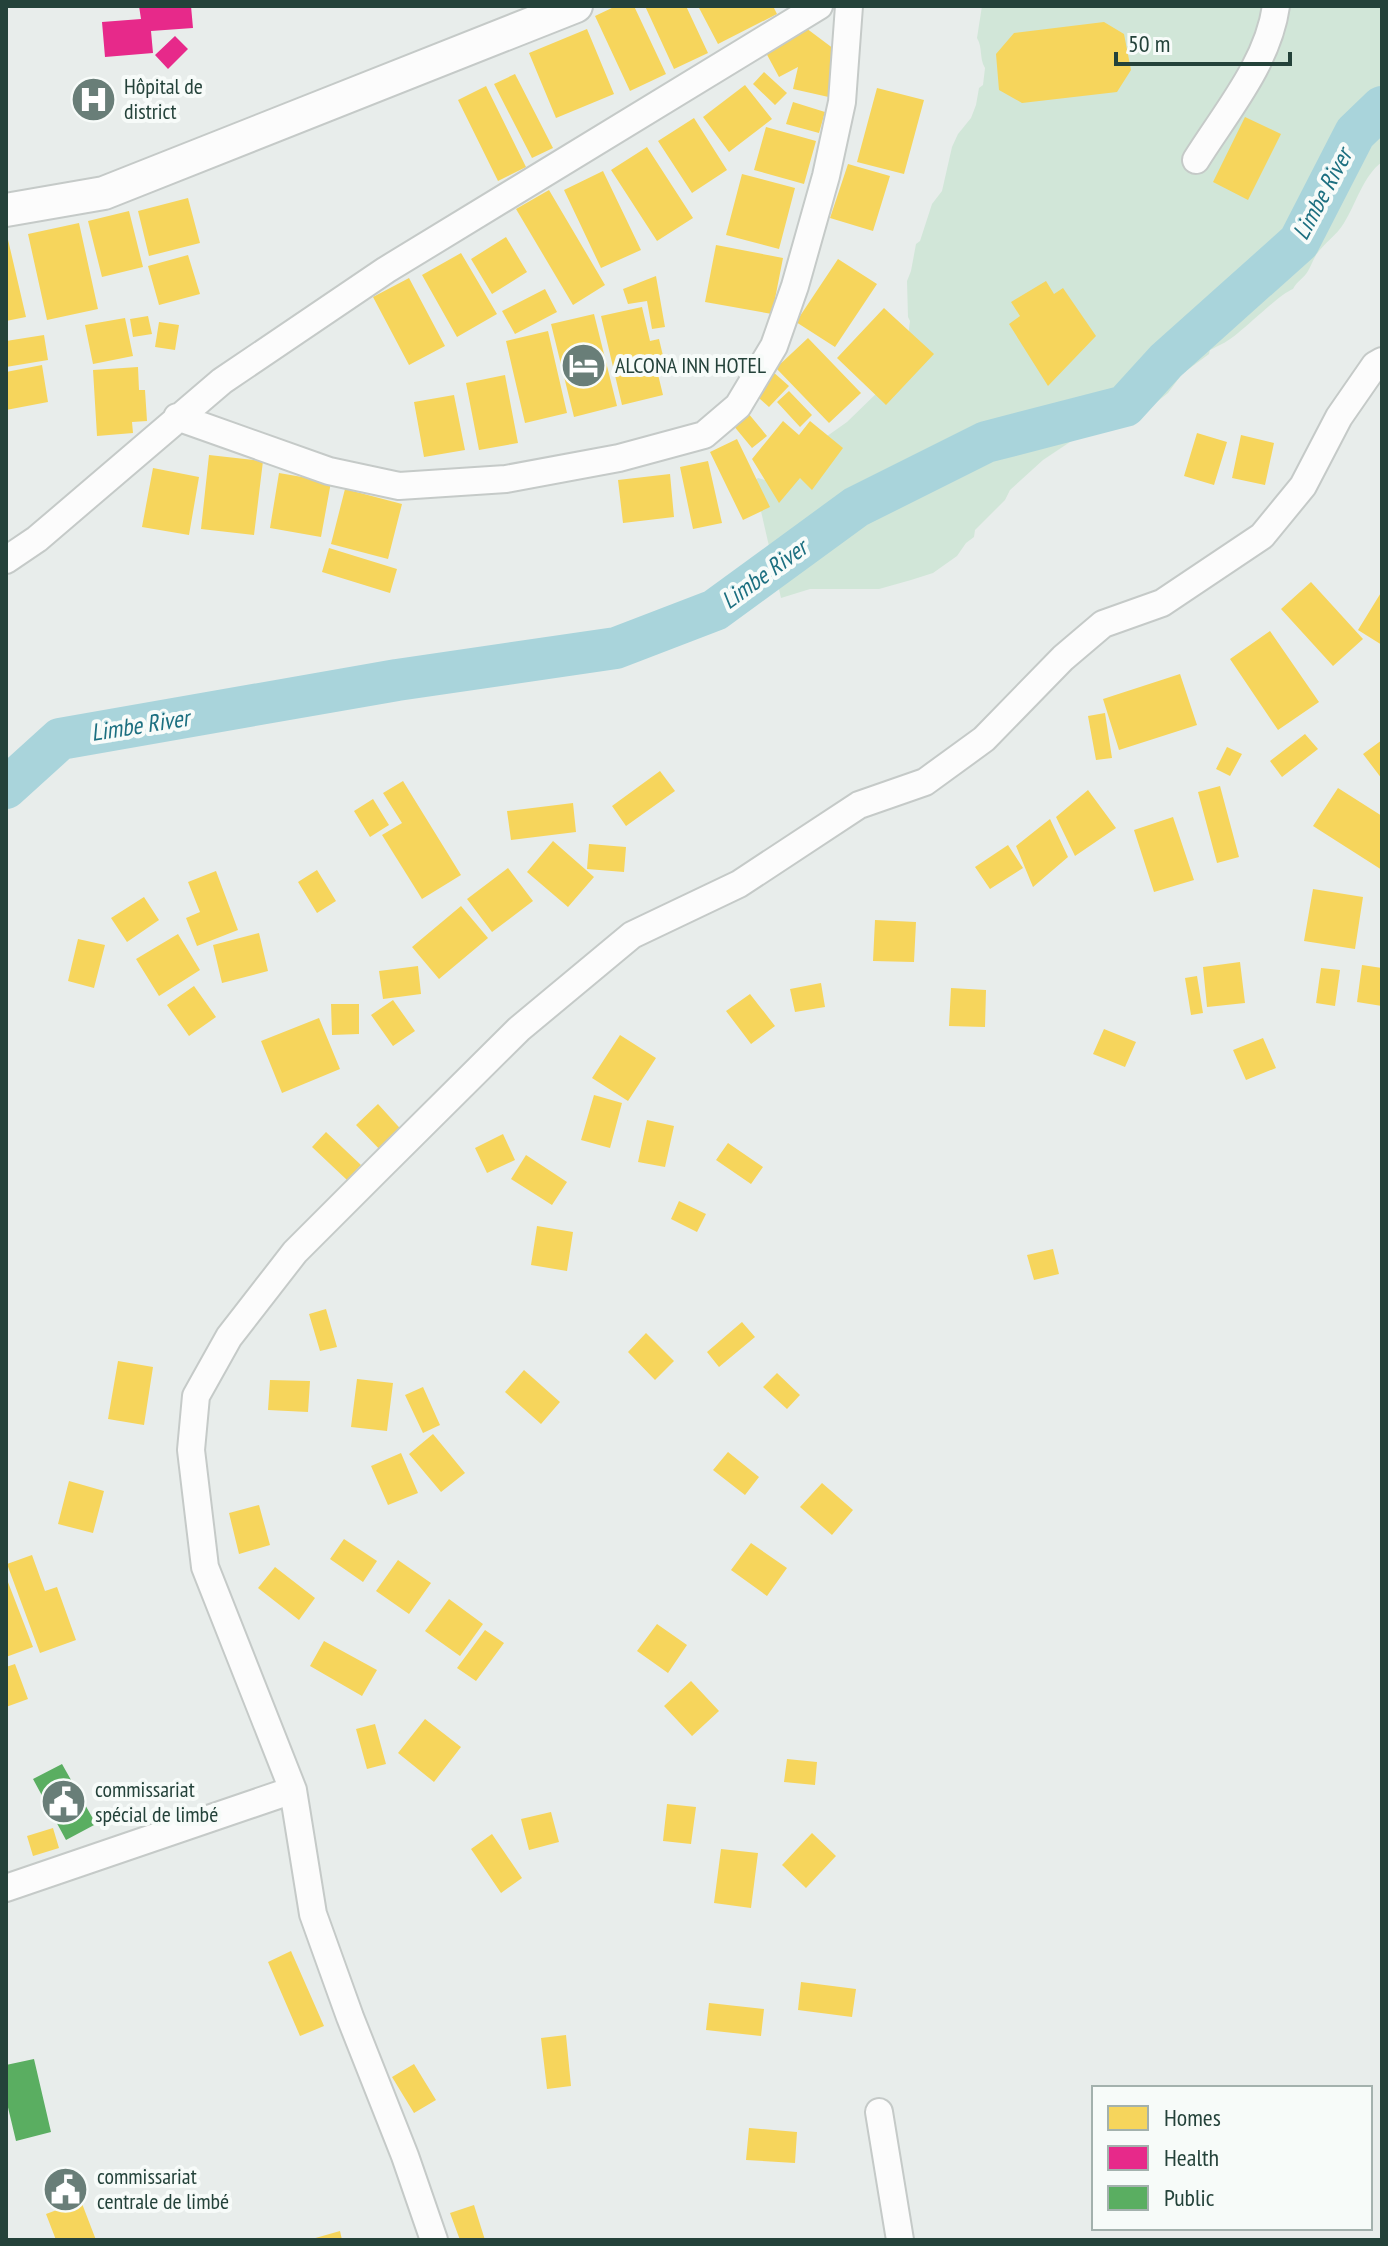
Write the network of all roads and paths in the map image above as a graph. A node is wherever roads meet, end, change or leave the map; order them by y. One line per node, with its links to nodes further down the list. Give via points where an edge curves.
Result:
1 (576, 6): 6 (street, via 104,193)
2 (819, 6): 8 (street, via 386,270)
3 (849, 6): 8 (street, via 842,102 795,286 774,346 738,406 704,435 619,458 506,479 399,486 329,471)
4 (1276, 6): 5 (street, via 1257,64)
5 (1196, 160)
6 (6, 210)
7 (1382, 361): 10 (street, via 1339,417 1303,486 1262,536 1162,603 1103,624 984,739 925,782 859,805 739,884 632,935 519,1029 295,1252 238,1325 196,1396 191,1450 205,1567)
8 (177, 417): 9 (street)
9 (6, 560)
10 (293, 1790): 11 (street); 13 (street, via 313,1914)
11 (6, 1888)
12 (879, 2112): 14 (street)
13 (434, 2240)
14 (900, 2240)

